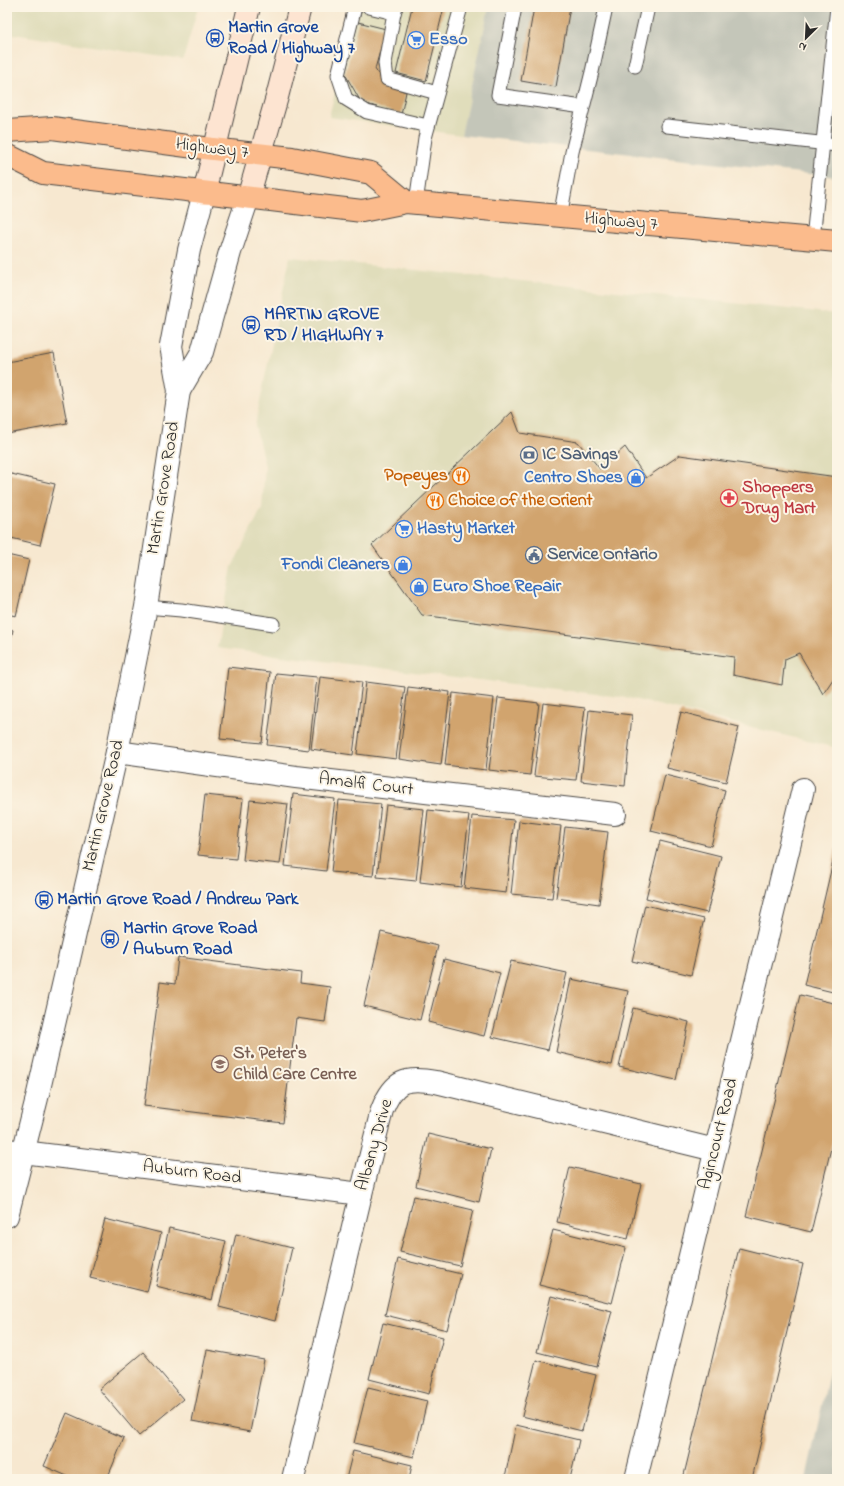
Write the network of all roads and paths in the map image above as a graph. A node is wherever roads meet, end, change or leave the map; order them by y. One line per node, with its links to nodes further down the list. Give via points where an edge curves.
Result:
1 (249, 7): 19 (main road, Martin Grove Road)
2 (300, 7): 21 (main road, Martin Grove Road)
3 (355, 7): 14 (lane, via 349,42 338,75 346,99)
4 (369, 7): 10 (lane)
5 (461, 7): 12 (lane)
6 (515, 7): 13 (lane, via 498,95)
7 (606, 7): 13 (lane)
8 (648, 7): 11 (lane)
9 (837, 7): 17 (lane)
10 (395, 10): 12 (lane, via 384,51 385,81)
11 (635, 66)
12 (437, 93): 14 (lane)
13 (583, 107): 25 (lane)
14 (428, 126): 24 (lane)
15 (667, 126): 17 (lane)
16 (7, 131): 19 (main road, Highway 7, via 52,128)
17 (822, 144): 18 (lane); 26 (lane)
18 (837, 145)
19 (215, 150): 21 (main road, Highway 7); 22 (main road, Martin Grove Road)
20 (7, 155): 22 (main road, Highway 7, via 43,173)
21 (260, 155): 23 (main road, Martin Grove Road); 24 (main road, Highway 7, via 292,158 371,173)
22 (204, 193): 23 (main road, Highway 7); 28 (street, Martin Grove Road, via 171,346)
23 (248, 198): 24 (main road, Highway 7, via 362,211); 28 (street, Martin Grove Road, via 202,352)
24 (411, 202): 25 (main road, Highway 7)
25 (560, 217): 26 (main road, Highway 7)
26 (813, 239): 27 (main road, Highway 7)
27 (837, 241)
28 (179, 391): 29 (street, Martin Grove Road)
29 (146, 607): 30 (lane); 31 (street, Martin Grove Road)
30 (273, 624)
31 (117, 752): 33 (street, Amalfi Court, via 296,777); 35 (street, Martin Grove Road, via 37,1098)
32 (803, 789): 34 (street, Agincourt Road)
33 (615, 814)
34 (715, 1150): 36 (street, Albany Drive, via 436,1082 411,1080 396,1086 387,1096); 39 (street, Agincourt Road)
35 (15, 1151): 36 (street, Auburn Road); 37 (street, Martin Grove Road)
36 (361, 1194): 38 (street, Albany Drive)
37 (7, 1216)
38 (293, 1479)
39 (636, 1479)

